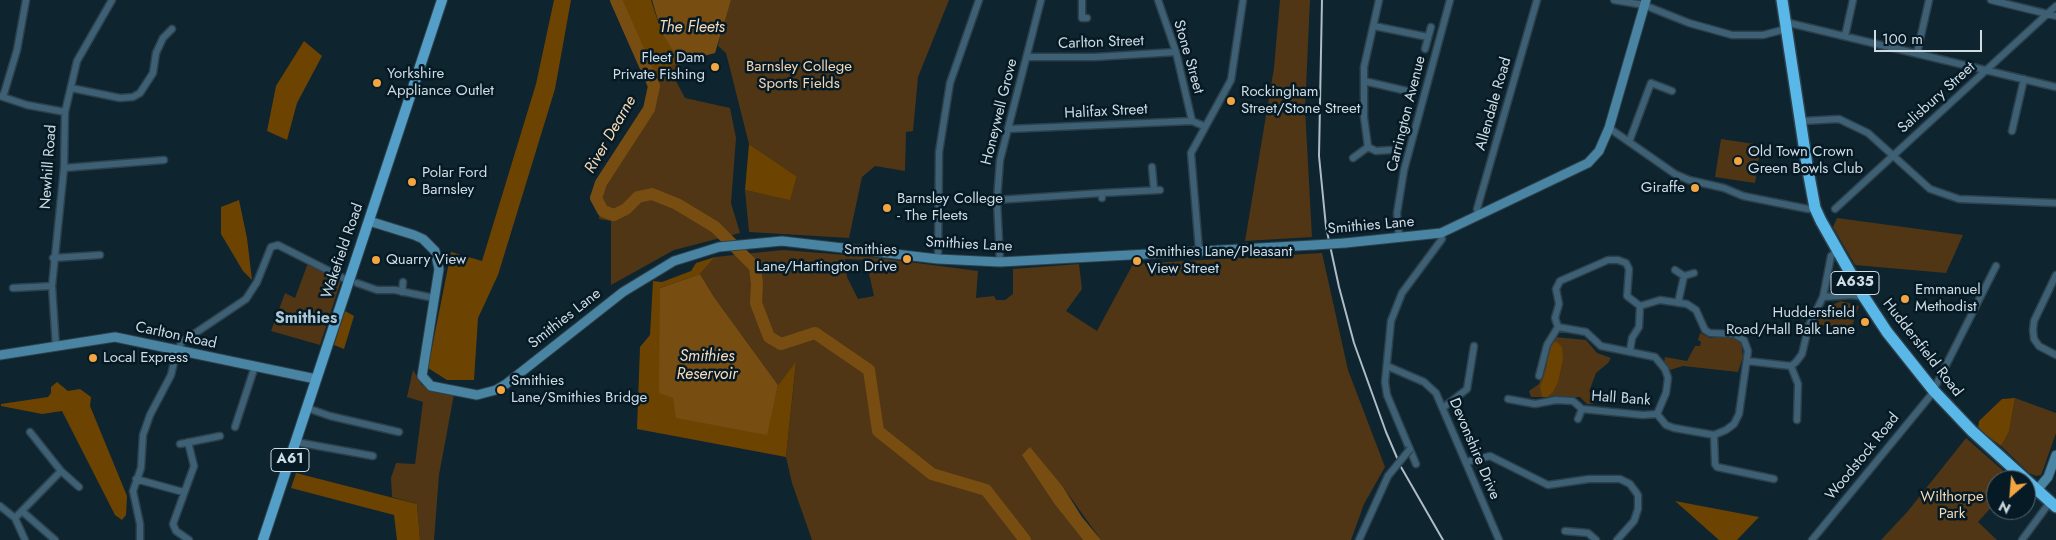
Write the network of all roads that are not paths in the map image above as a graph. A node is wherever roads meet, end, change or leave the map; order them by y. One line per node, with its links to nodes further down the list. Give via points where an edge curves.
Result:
1 (26, 0): 39 (street, via 17,50)
2 (112, 0): 36 (street, Newhill Road, via 77,61)
3 (442, 0): 60 (main road, Wakefield Road / A61)
4 (979, 0): 67 (street, via 950,83 940,143)
5 (1041, 0): 31 (street, Honeywell Grove)
6 (1082, 0): 21 (street, via 1082,18)
7 (1158, 0): 29 (street, Stone Street)
8 (1243, 0): 43 (street, via 1231,80)
9 (1380, 0): 22 (street)
10 (1450, 0): 62 (street, Carrington Avenue, via 1404,170 1398,213)
11 (1537, 0): 59 (street, Allendale Road)
12 (1614, 0): 17 (street)
13 (1782, 0): 23 (highway, Huddersfield Road / A635)
14 (1854, 0): 26 (street)
15 (1929, 0): 30 (street)
16 (1991, 0): 19 (street)
17 (1645, 2): 23 (street, via 1689,23 1732,35 1763,35); 44 (street, Smithies Lane)
18 (2056, 6): 19 (street, Salisbury Street)
19 (2048, 14): 20 (street); 32 (street, Salisbury Street)
20 (2056, 16)
21 (1087, 18)
22 (1374, 26): 27 (street); 34 (street)
23 (1786, 26): 26 (street); 42 (highway, Huddersfield Road / A635)
24 (1431, 27): 27 (street)
25 (172, 29): 36 (street, via 163,38 153,73 140,93 120,98)
26 (1845, 36): 30 (street)
27 (1428, 37): 28 (street)
28 (1425, 49)
29 (1176, 52): 31 (street, Carlton Street); 41 (street, Stone Street)
30 (1917, 53): 32 (street)
31 (1027, 57): 45 (street, Honeywell Grove)
32 (1986, 70): 33 (street); 50 (street, Salisbury Street)
33 (2024, 79): 35 (street); 46 (street)
34 (1364, 80): 38 (street); 48 (street)
35 (2056, 87)
36 (71, 88): 40 (street, Newhill Road)
37 (1672, 91): 47 (street, via 1651,83)
38 (1407, 92)
39 (1, 97): 40 (street)
40 (65, 112): 54 (street, Newhill Road)
41 (1192, 121): 43 (street, Halifax Street); 45 (street, Halifax Street)
42 (1802, 122): 50 (street, via 1839,119 1868,133); 57 (highway, Huddersfield Road / A635)
43 (1204, 126): 63 (street, via 1191,153)
44 (1609, 128): 47 (street); 59 (street, Smithies Lane, via 1599,151 1588,162)
45 (1008, 129): 55 (street, Honeywell Grove, via 1000,160)
46 (2012, 130)
47 (1629, 142): 57 (street, via 1689,180 1743,196)
48 (1368, 146): 49 (street, via 1376,151); 51 (street)
49 (1390, 150)
50 (1892, 156): 56 (street, via 1930,189 1960,199); 58 (street, Salisbury Street)
51 (1353, 158)
52 (164, 160): 54 (street)
53 (1152, 167): 55 (street, via 1157,190 1102,196)
54 (64, 168): 66 (street, Newhill Road)
55 (997, 200): 68 (street, Honeywell Grove)
56 (2056, 203)
57 (1815, 208): 64 (highway, Huddersfield Road / A635)
58 (1835, 209)
59 (1478, 214): 61 (street, Smithies Lane)
60 (369, 220): 74 (main road, Wakefield Road / A61); 81 (street, Smithies Lane, via 414,235 430,244 438,258 439,269)
61 (1441, 233): 62 (street, Smithies Lane); 93 (street, via 1442,239 1402,293 1390,321)
62 (1399, 236): 63 (street, Smithies Lane, bridge, via 1345,243)
63 (1199, 250): 68 (street, Smithies Lane)
64 (1837, 250): 79 (street, via 1827,266); 80 (highway, Huddersfield Road / A635)
65 (100, 255): 66 (street)
66 (53, 258): 76 (street, Newhill Road)
67 (938, 259): 68 (street, Smithies Lane); 81 (street, Smithies Lane, via 806,242 719,247 674,261 623,292 506,384 477,395 431,386 422,376)
68 (1000, 262)
69 (1996, 266): 97 (street, Woodstock Road)
70 (1675, 270): 73 (street)
71 (1694, 273): 73 (street)
72 (2056, 275): 90 (street, via 2034,321 2033,330 2039,346)
73 (1684, 276): 82 (street)
74 (353, 282): 78 (street, via 377,290); 87 (street, via 278,245 272,247 246,299 188,338); 96 (main road, Wakefield Road / A61)
75 (403, 282): 78 (street)
76 (52, 286): 77 (street); 86 (street, Newhill Road)
77 (13, 288)
78 (402, 292): 81 (street)
79 (1823, 297): 80 (street); 94 (street, via 1809,325 1802,354)
80 (1864, 297): 97 (highway, Huddersfield Road / A635, via 1887,332)
81 (434, 298)
82 (1678, 303): 83 (street, via 1660,300); 91 (street, via 1696,310 1705,330 1710,333 1734,334 1744,340 1748,350)
83 (1640, 306): 84 (street, via 1627,296 1629,269 1626,263 1608,260 1560,281 1556,288 1559,304 1555,318); 88 (street, via 1639,327 1632,338)
84 (1558, 326): 88 (street, via 1586,332 1601,346); 95 (street, via 1547,346)
85 (1474, 346): 99 (street, via 1467,389)
86 (56, 347): 87 (street, Carlton Road, via 115,338); 89 (street, Carlton Road)
87 (177, 350): 92 (street, Carlton Road); 119 (street, via 171,375 145,428)
88 (1630, 351): 102 (street, via 1655,357 1665,369 1668,378 1666,393)
89 (0, 355)
90 (2056, 355)
91 (1747, 361): 94 (street); 108 (street, via 1739,414 1734,424)
92 (255, 366): 96 (street, Carlton Road); 105 (street)
93 (1387, 366): 99 (street, Devonshire Drive, via 1424,382); 113 (street, via 1387,396)
94 (1791, 366): 104 (street, via 1798,384)
95 (1539, 376)
96 (316, 379): 100 (main road, Wakefield Road / A61)
97 (1934, 390): 122 (highway, Huddersfield Road / A635, via 1972,431); 138 (street, Woodstock Road)
98 (1508, 398): 101 (street, Hall Bank, via 1535,404 1564,400 1576,403)
99 (1444, 407): 116 (street, Devonshire Drive)
100 (307, 408): 107 (street); 111 (main road, Wakefield Road / A61)
101 (1582, 409): 102 (street, Hall Bank); 103 (street, Hall Bank)
102 (1657, 414): 108 (street, Hall Bank, via 1666,425 1674,428)
103 (1578, 419)
104 (1797, 420)
105 (235, 427)
106 (30, 432): 118 (street)
107 (399, 432)
108 (1714, 435): 120 (street, via 1717,467)
109 (220, 436): 110 (street)
110 (188, 442): 112 (street); 123 (street, via 194,466)
111 (296, 442): 115 (street); 133 (main road, Wakefield Road / A61)
112 (180, 444)
113 (1410, 449): 117 (street); 134 (street, bridge, via 1388,476)
114 (2056, 455): 122 (street, via 2048,477)
115 (373, 456)
116 (1466, 462): 135 (street, Devonshire Drive); 137 (street, via 1490,456 1548,485 1589,479 1620,479 1630,484 1638,496 1638,509 1634,521)
117 (1416, 464)
118 (61, 471): 121 (street); 126 (street)
119 (136, 479): 123 (street); 131 (street, via 134,500)
120 (1774, 479)
121 (79, 487)
122 (2037, 490): 124 (highway, Huddersfield Road / A635)
123 (183, 492): 132 (street, via 173,524 176,531)
124 (2053, 505): 139 (street)
125 (0, 506): 127 (street)
126 (23, 512): 127 (street); 130 (street)
127 (15, 518): 129 (street)
128 (1565, 531): 136 (street, via 1588,533)
129 (25, 540)
130 (55, 540)
131 (140, 540)
132 (189, 540)
133 (263, 540)
134 (1359, 540)
135 (1499, 540)
136 (1596, 540)
137 (1617, 540)
138 (1812, 540)
139 (2022, 540)

